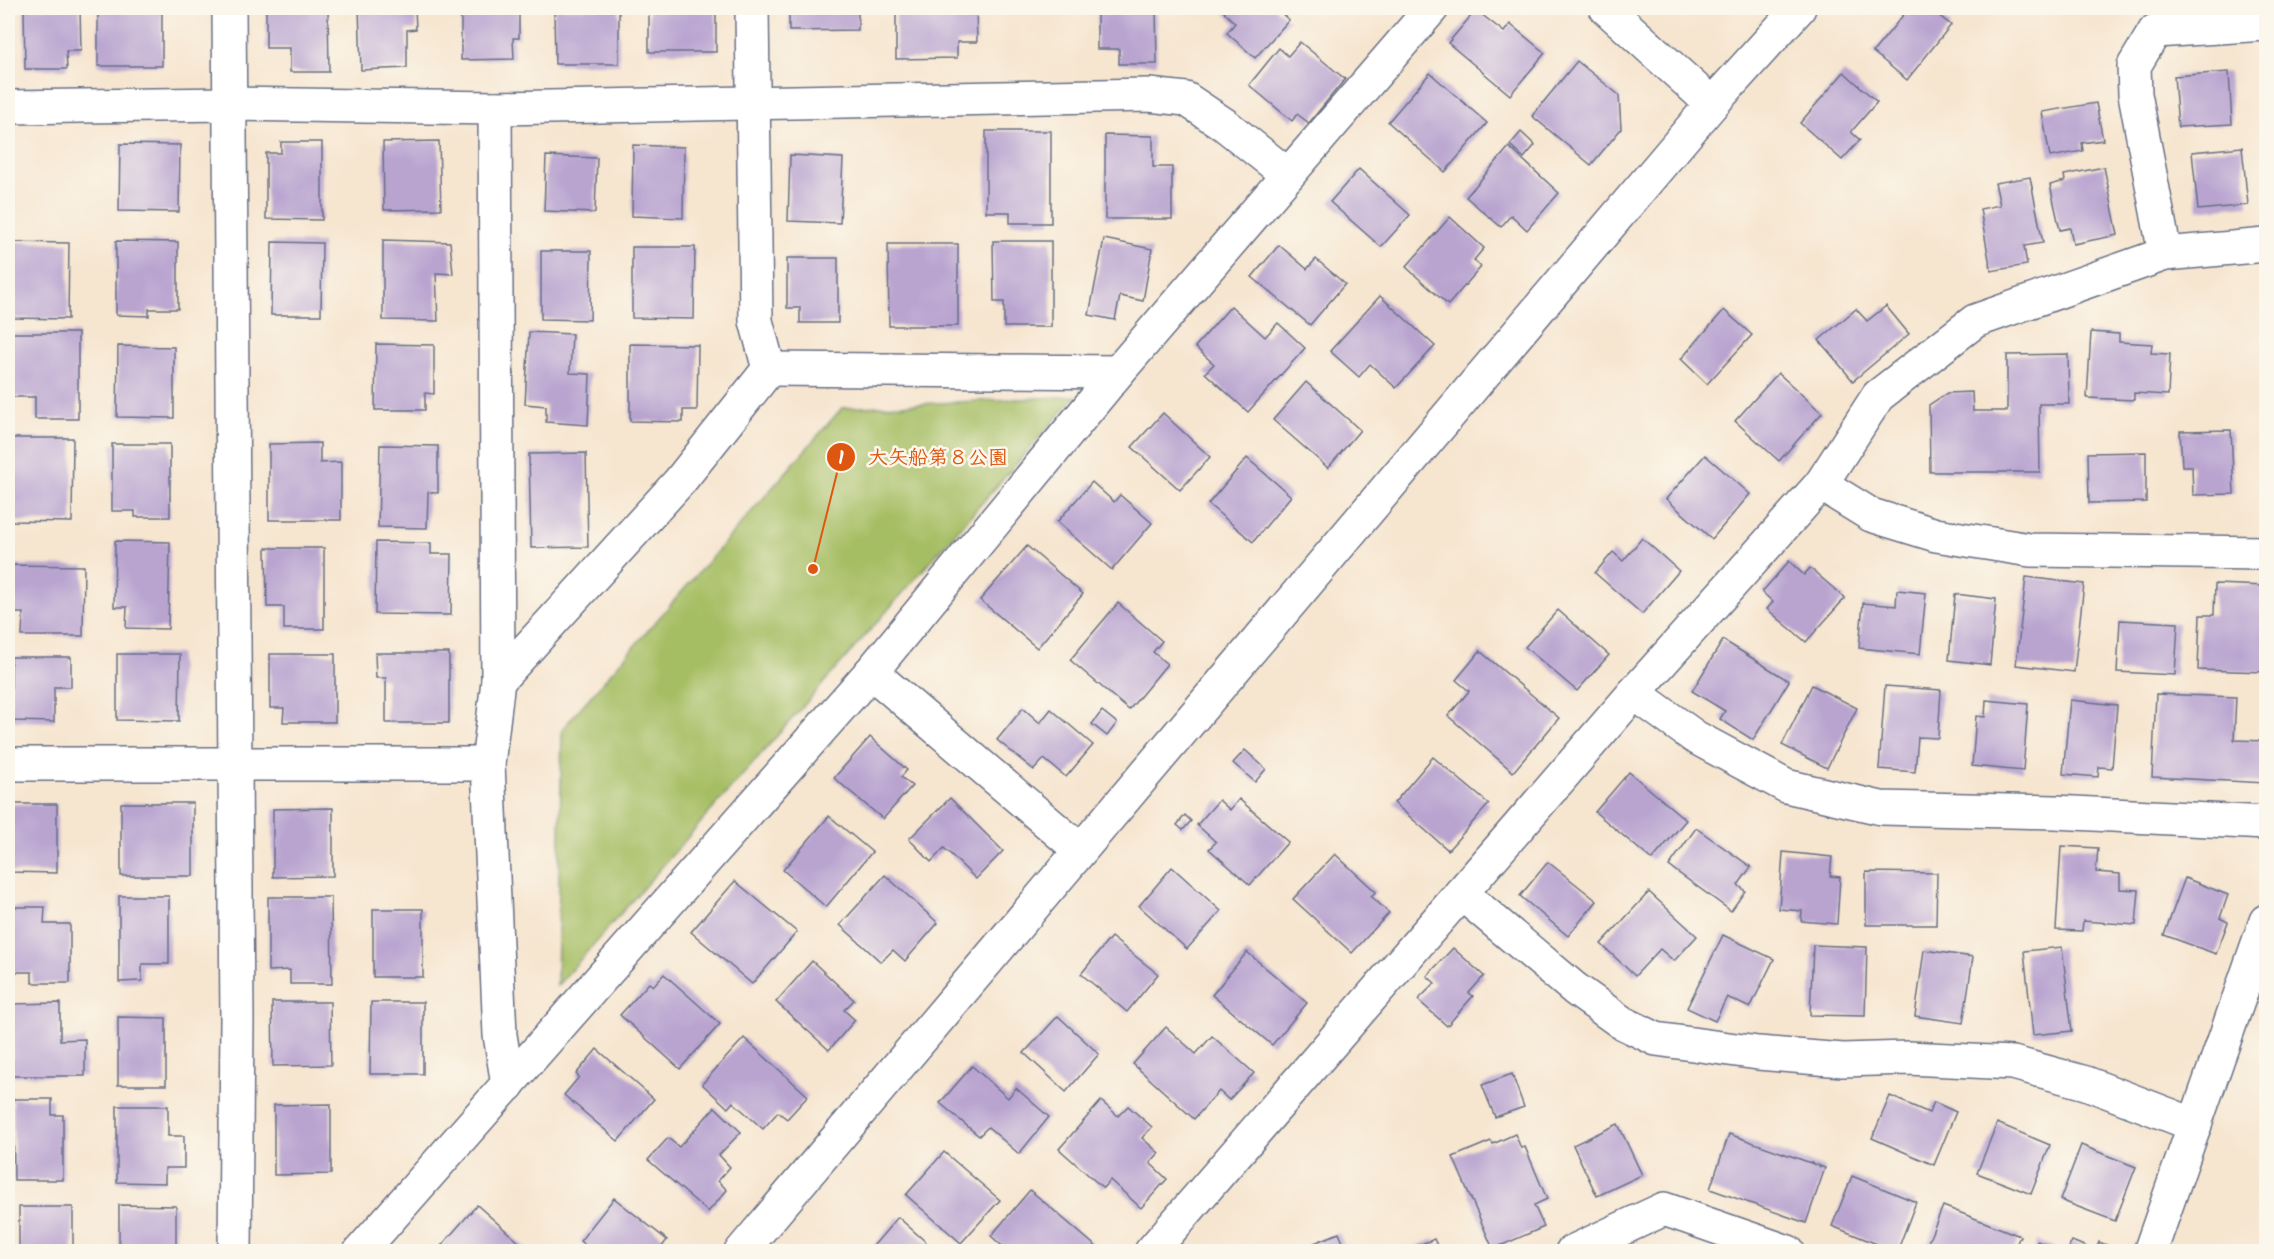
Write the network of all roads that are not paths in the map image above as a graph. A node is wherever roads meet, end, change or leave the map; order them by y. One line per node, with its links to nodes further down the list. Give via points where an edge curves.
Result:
1 (229, 8): 8 (street)
2 (752, 8): 9 (street)
3 (1432, 8): 13 (street)
4 (1606, 8): 10 (street)
5 (1799, 8): 10 (street)
6 (2189, 18): 7 (street); 15 (street, via 2155,31 2134,66 2135,94)
7 (2266, 24)
8 (229, 104): 11 (street); 12 (street); 23 (street)
9 (751, 104): 12 (street); 13 (street, via 1149,95 1186,99); 16 (street, via 756,321)
10 (1712, 104): 27 (street)
11 (8, 107)
12 (495, 108): 21 (street)
13 (1288, 175): 17 (street)
14 (2266, 245): 15 (street)
15 (2165, 254): 18 (street, via 1975,321 1878,396)
16 (769, 369): 17 (street); 21 (street, via 680,482)
17 (1118, 372): 20 (street)
18 (1821, 484): 19 (street, via 1871,515 1936,535 2030,550); 22 (street)
19 (2266, 553)
20 (871, 672): 27 (street); 30 (street)
21 (498, 681): 25 (street)
22 (1634, 693): 26 (street, via 1695,737 1786,786 1881,808); 28 (street)
23 (235, 763): 24 (street); 25 (street); 32 (street)
24 (8, 764)
25 (488, 764): 30 (street, via 500,1035)
26 (2266, 823)
27 (1080, 850): 34 (street)
28 (1461, 893): 31 (street, via 1575,989 1621,1022 1656,1039 1843,1060 1908,1058 2013,1063 2086,1083); 35 (street)
29 (2266, 921): 31 (street)
30 (508, 1085): 33 (street)
31 (2195, 1125): 38 (street)
32 (235, 1251)
33 (360, 1251)
34 (741, 1251)
35 (1151, 1251)
36 (1572, 1251): 37 (street, via 1664,1209)
37 (1788, 1251)
38 (2150, 1251)

